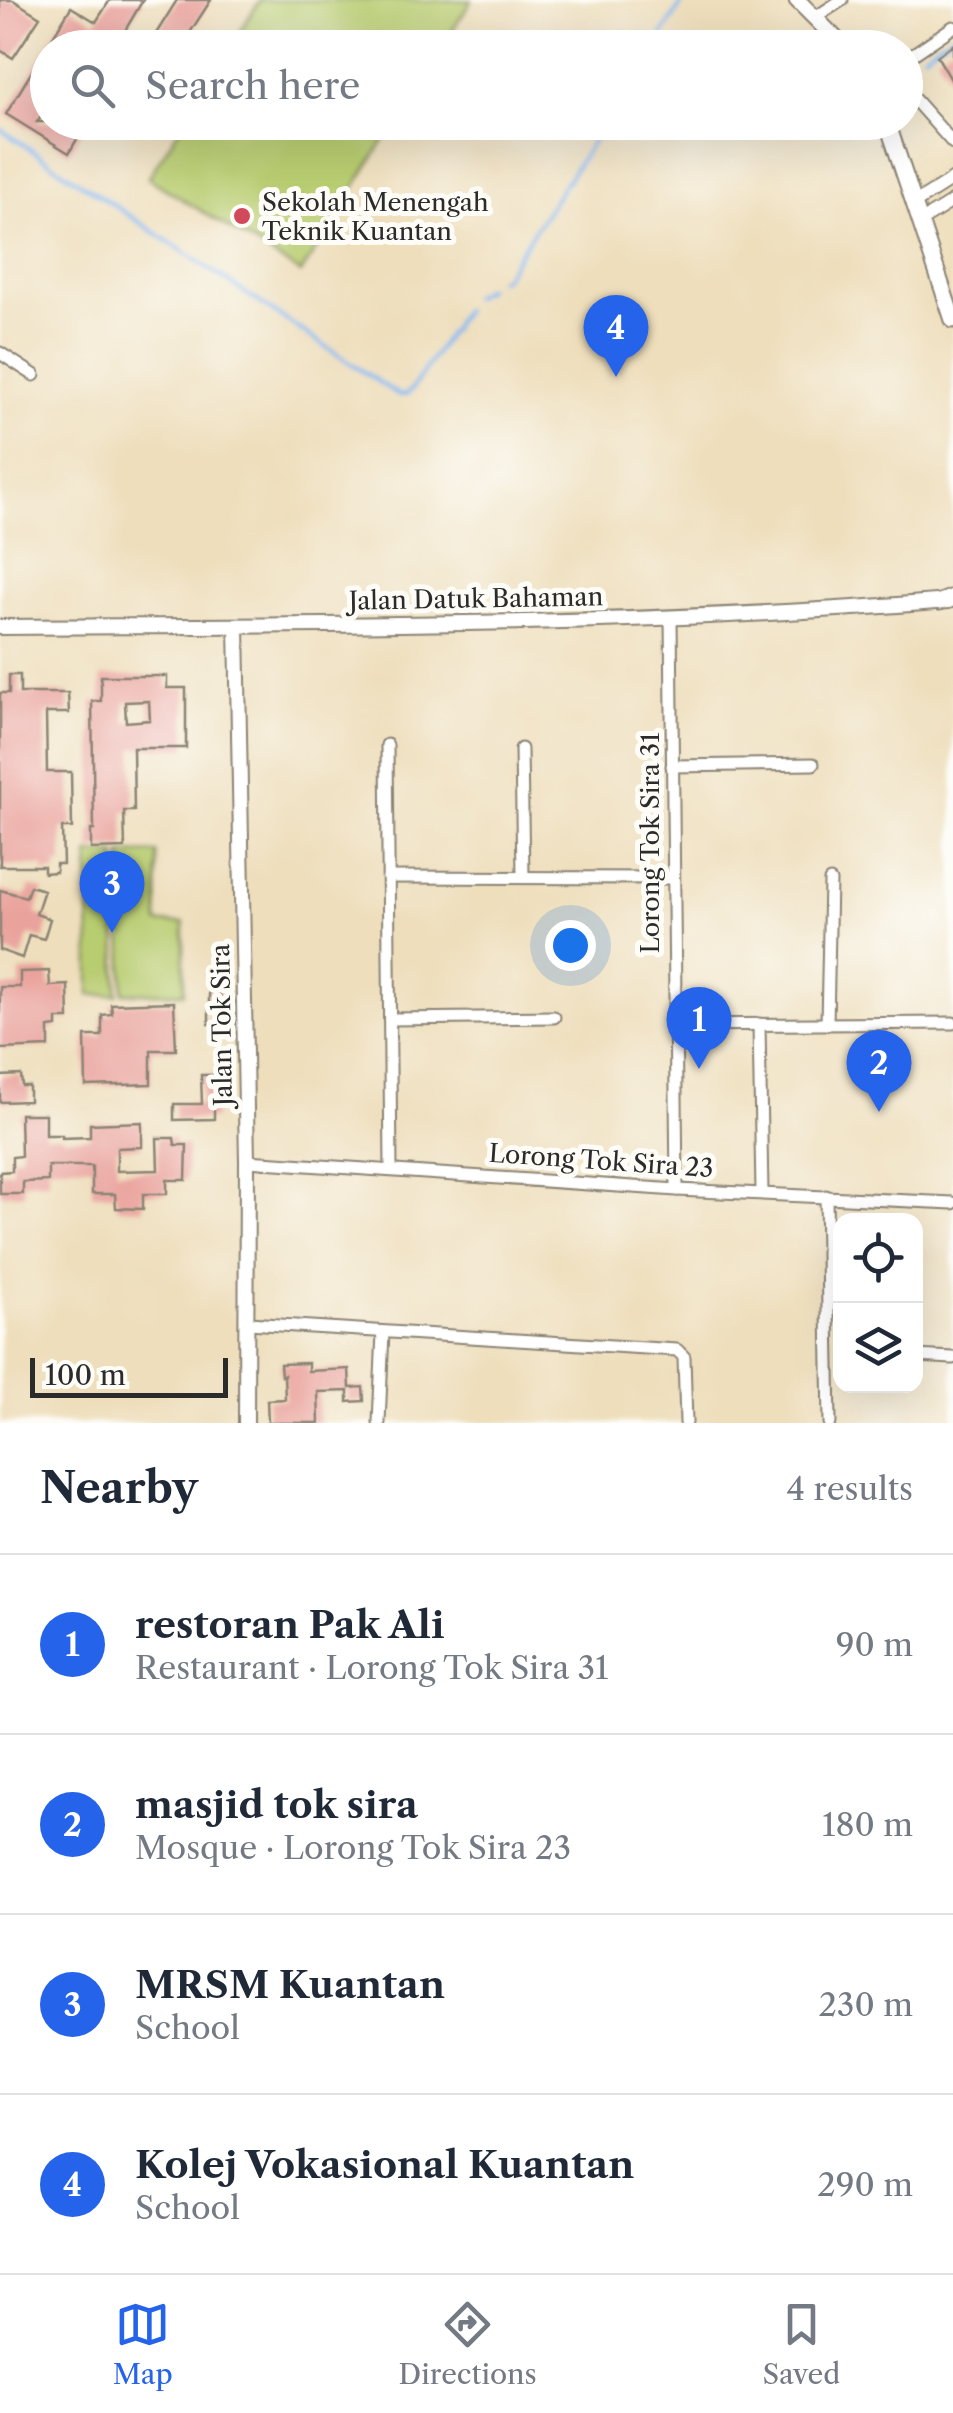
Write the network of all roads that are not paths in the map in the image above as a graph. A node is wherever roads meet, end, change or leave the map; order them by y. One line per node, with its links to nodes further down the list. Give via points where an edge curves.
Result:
1 (797, 0): 3 (main road)
2 (842, 0): 3 (street)
3 (816, 18): 5 (main road)
4 (953, 27): 6 (street)
5 (828, 30)
6 (923, 47)
7 (923, 109): 9 (street)
8 (893, 140): 12 (main road)
9 (953, 143)
10 (953, 179): 12 (street)
11 (953, 200): 13 (street)
12 (915, 203): 13 (main road)
13 (921, 221): 14 (main road)
14 (953, 320)
15 (0, 353): 16 (street)
16 (34, 375)
17 (949, 600): 18 (street, Jalan Datuk Bahaman)
18 (671, 617): 19 (street, Jalan Datuk Bahaman); 24 (street, Lorong Tok Sira 31)
19 (236, 626): 20 (street, Jalan Datuk Bahaman); 35 (street, Jalan Tok Sira)
20 (0, 628)
21 (386, 745): 25 (street)
22 (521, 749): 26 (street)
23 (814, 764): 24 (street)
24 (672, 766): 27 (street, Lorong Tok Sira 31)
25 (388, 876): 26 (street); 30 (street)
26 (523, 876): 27 (street)
27 (672, 878): 34 (street, Lorong Tok Sira 31)
28 (830, 881): 33 (street)
29 (554, 1017): 30 (street)
30 (390, 1019): 36 (street)
31 (953, 1023): 33 (street)
32 (759, 1024): 33 (street); 34 (street); 38 (street)
33 (827, 1024)
34 (674, 1025): 37 (street, Lorong Tok Sira 31)
35 (247, 1161): 36 (street, Lorong Tok Sira 23); 42 (street, Jalan Tok Sira)
36 (391, 1170): 37 (street, Lorong Tok Sira 23)
37 (676, 1190): 38 (street, Lorong Tok Sira 23)
38 (762, 1193): 39 (street, Lorong Tok Sira 23)
39 (826, 1196): 40 (street, Lorong Tok Sira 23); 41 (street)
40 (953, 1202)
41 (833, 1318)
42 (248, 1323): 43 (street); 47 (street, Jalan Tok Sira)
43 (383, 1332): 48 (street); 49 (street, via 678,1350 684,1357)
44 (923, 1356): 45 (street)
45 (953, 1358)
46 (833, 1381): 50 (street)
47 (246, 1423)
48 (379, 1423)
49 (686, 1423)
50 (830, 1423)

